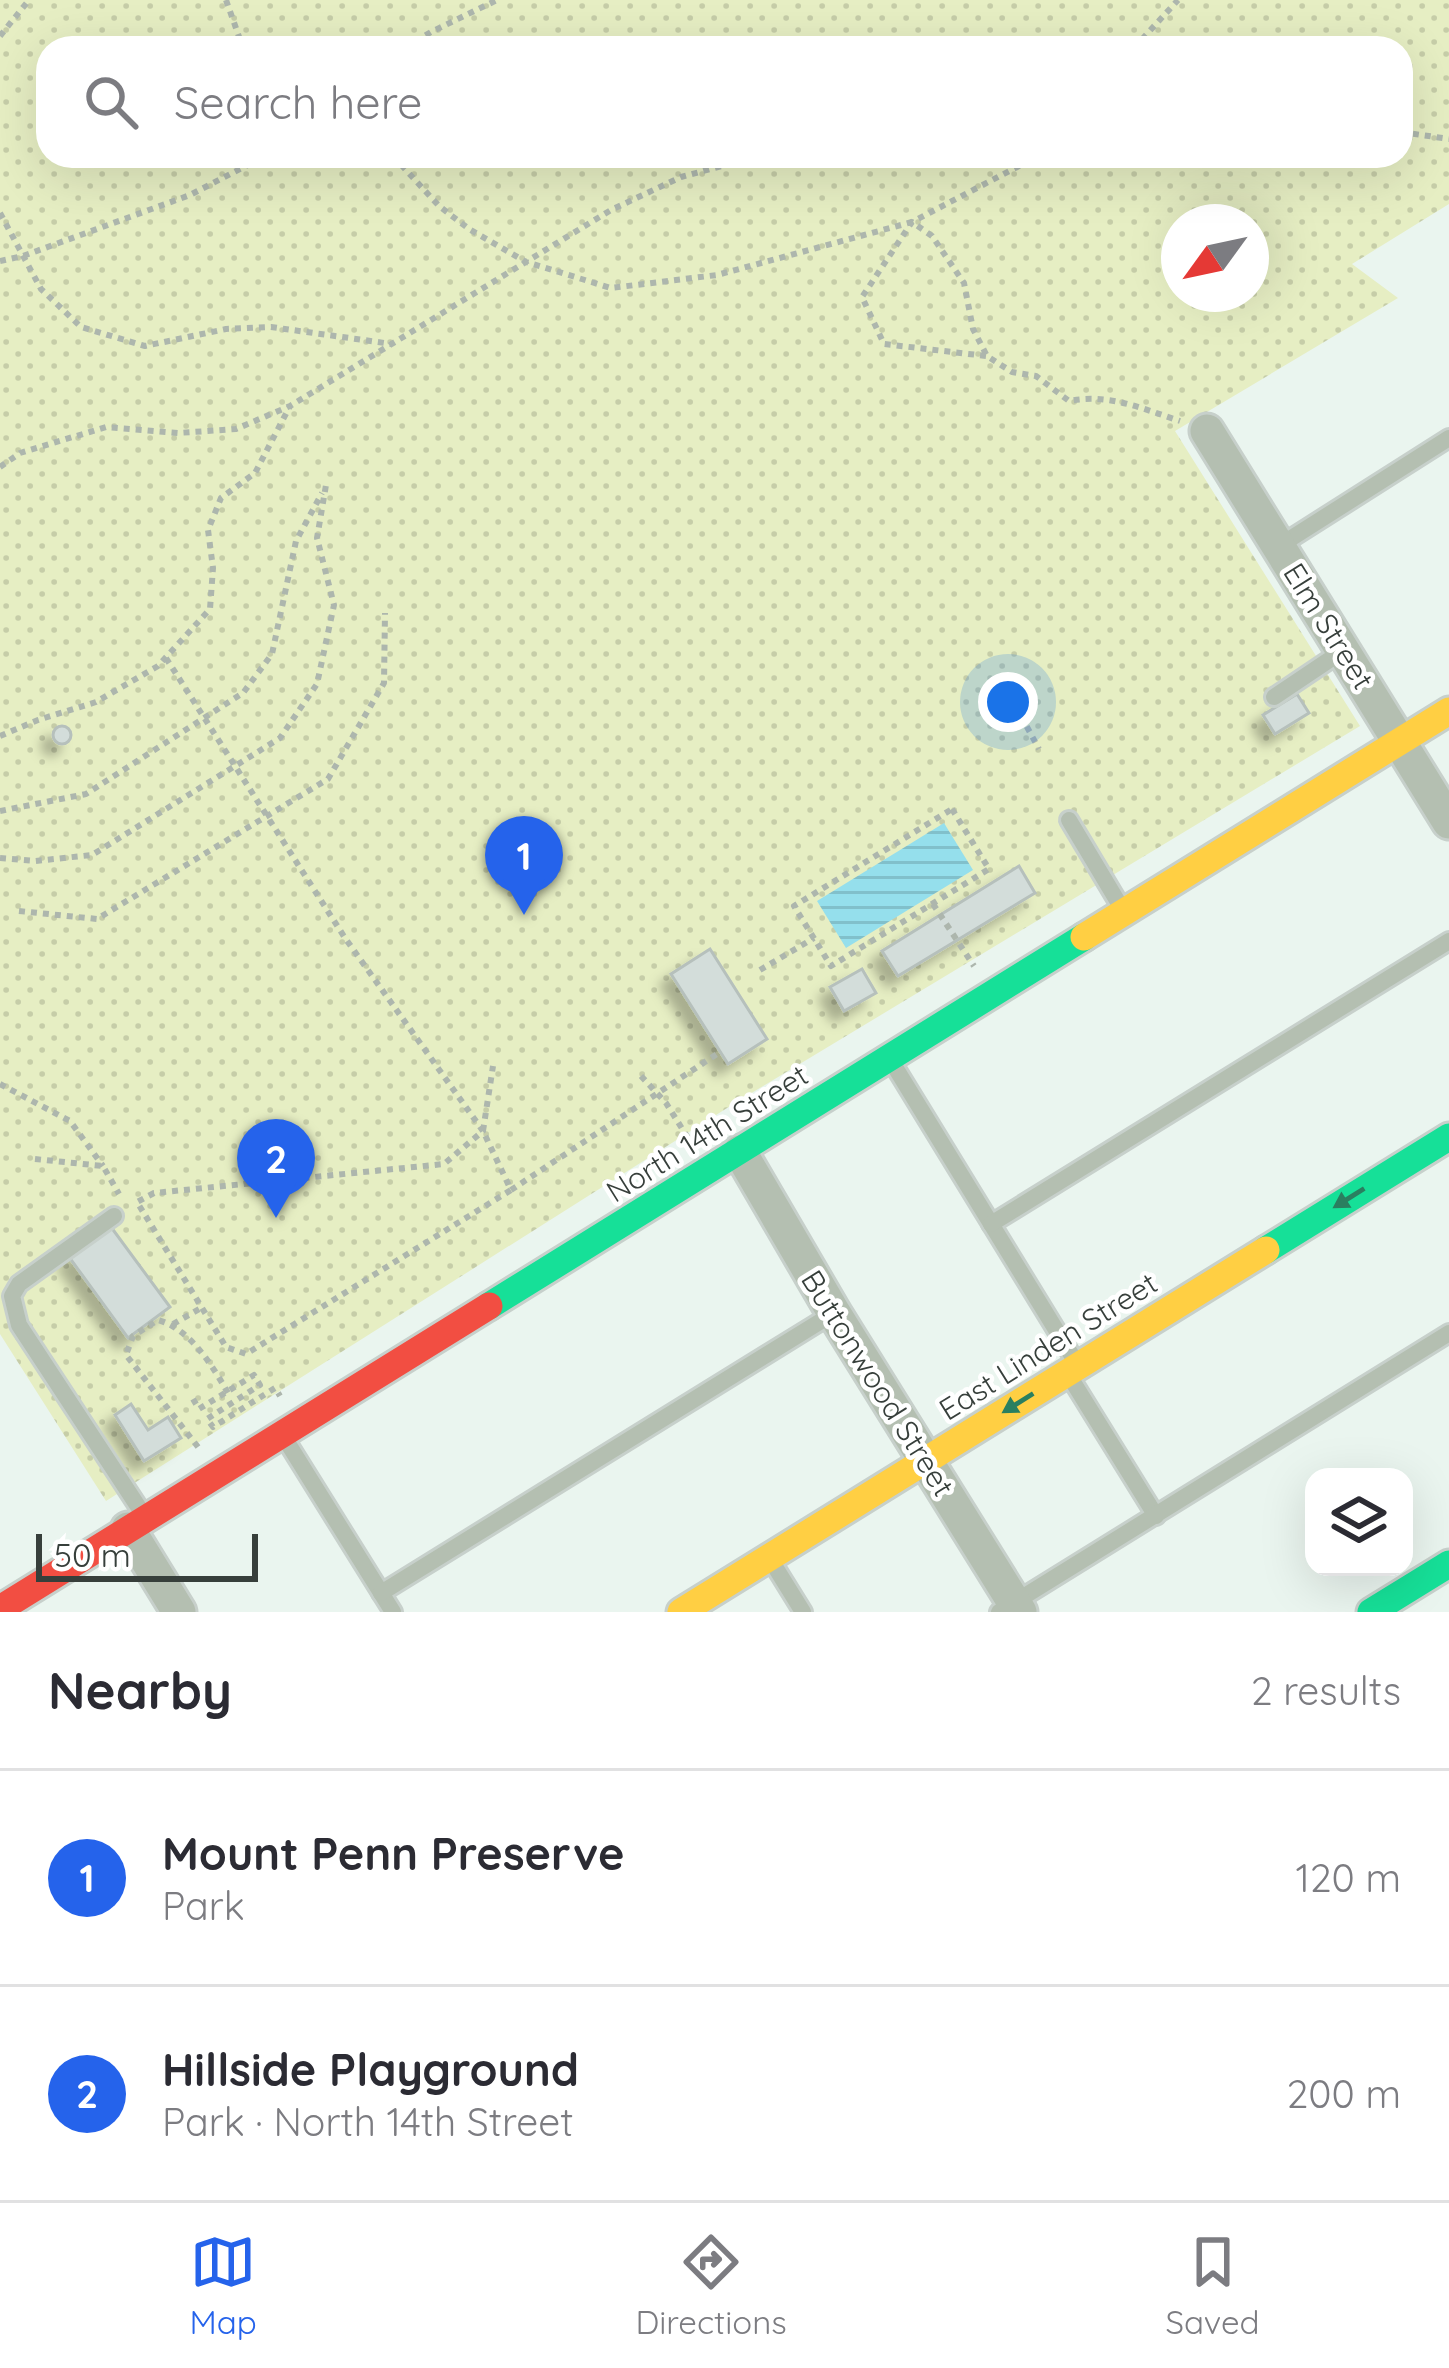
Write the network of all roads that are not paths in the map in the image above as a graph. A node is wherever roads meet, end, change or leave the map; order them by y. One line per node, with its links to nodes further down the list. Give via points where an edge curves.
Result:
1 (1207, 431): 3 (street, Elm Street)
2 (1449, 438): 3 (lane)
3 (1279, 546): 4 (street, Elm Street)
4 (1344, 650): 5 (lane); 7 (street, Elm Street)
5 (1274, 697)
6 (1449, 712): 7 (street, North 14th Street)
7 (1402, 742): 9 (street, Elm Street); 10 (street, North 14th Street)
8 (1069, 820): 10 (lane)
9 (1449, 822)
10 (1124, 913): 12 (street, North 14th Street)
11 (1449, 941): 16 (lane)
12 (889, 1058): 14 (street, North 14th Street); 16 (lane)
13 (1449, 1137): 19 (street, East Linden Street, one-way to 19)
14 (740, 1152): 17 (street, Buttonwood Street); 20 (street, North 14th Street)
15 (121, 1212): 23 (lane, via 12,1296 19,1325)
16 (991, 1224): 19 (lane)
17 (835, 1313): 21 (street, Buttonwood Street); 26 (lane)
18 (1449, 1334): 22 (lane)
19 (1072, 1370): 21 (street, East Linden Street, one-way to 21); 22 (lane)
20 (290, 1429): 23 (street, North 14th Street); 26 (lane)
21 (926, 1460): 24 (street, East Linden Street); 28 (street, Buttonwood Street)
22 (1156, 1516): 28 (lane)
23 (137, 1524): 27 (street, North 14th Street); 29 (street)
24 (769, 1558): 31 (street, East Linden Street); 32 (lane)
25 (1449, 1564): 33 (street)
26 (381, 1593): 30 (lane)
27 (0, 1609)
28 (1012, 1609)
29 (179, 1612)
30 (393, 1612)
31 (682, 1612)
32 (803, 1612)
33 (1371, 1612)

